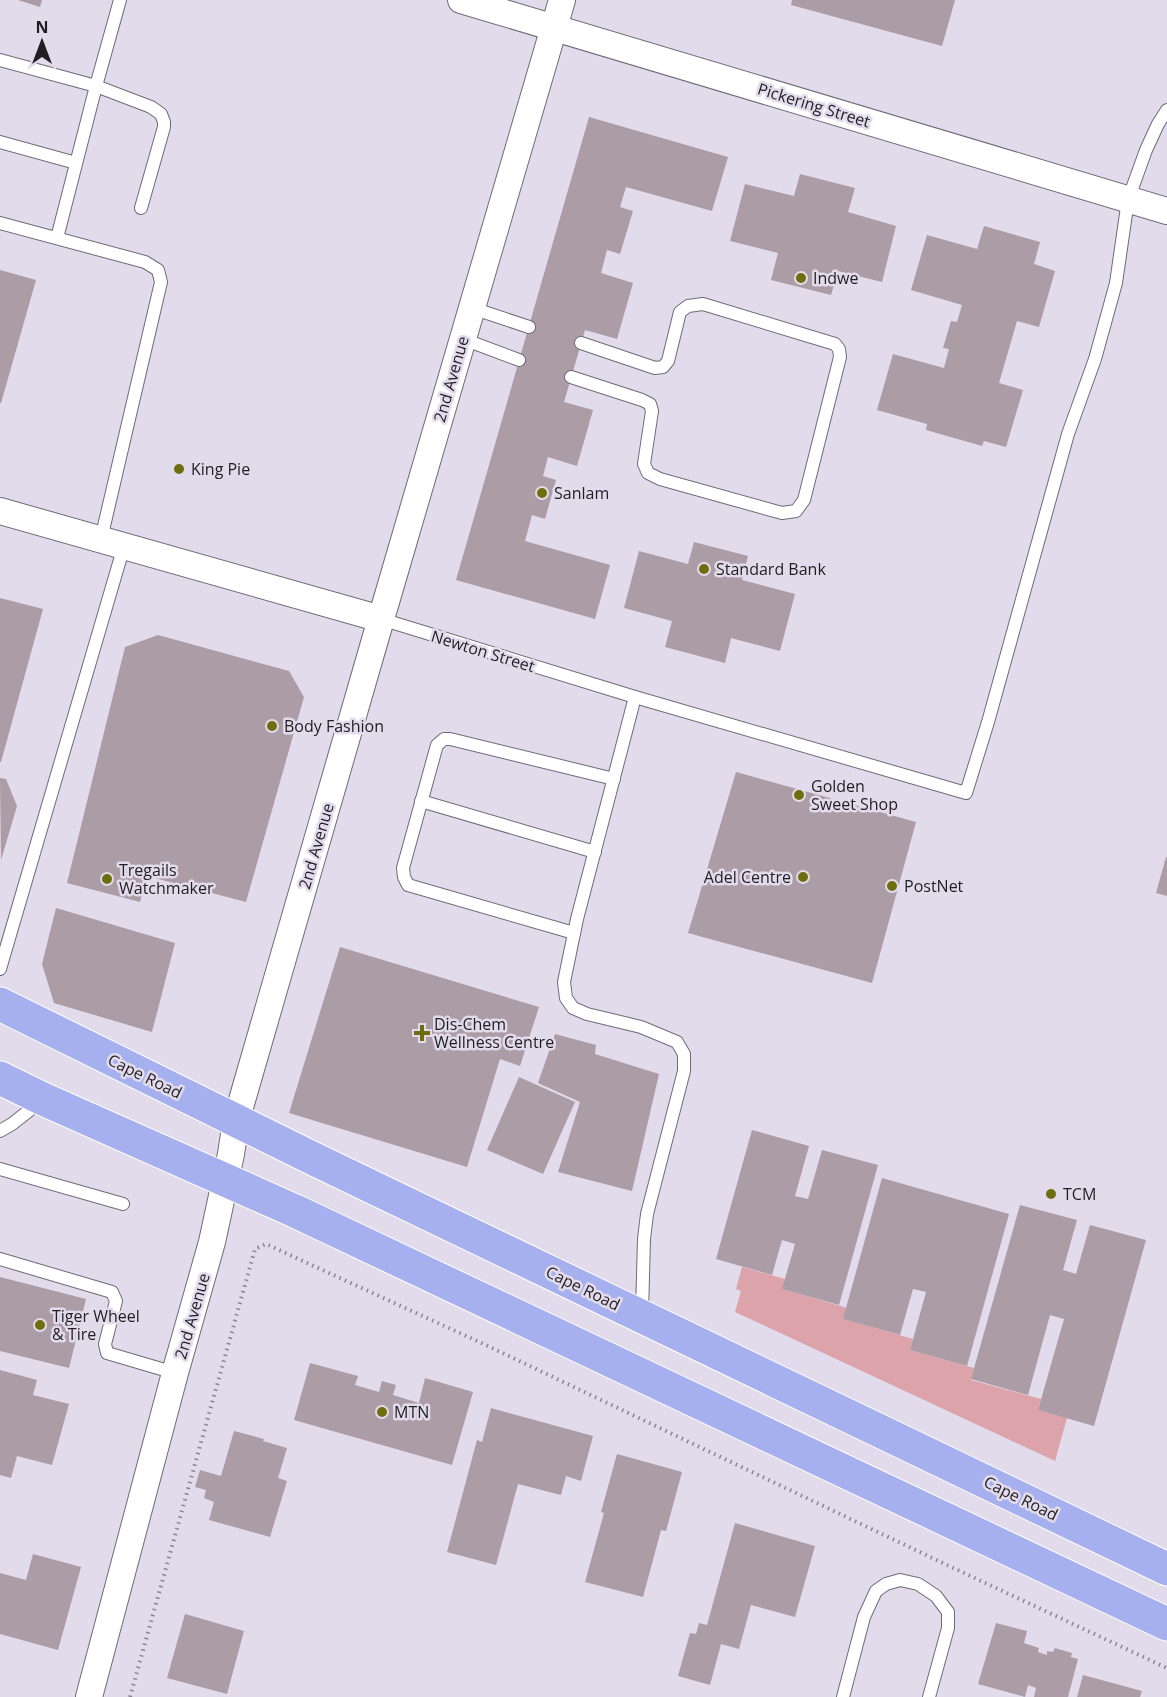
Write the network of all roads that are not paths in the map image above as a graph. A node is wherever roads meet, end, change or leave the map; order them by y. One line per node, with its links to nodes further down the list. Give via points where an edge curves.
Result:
1 (120, 0): 6 (lane)
2 (461, 0): 4 (street, Pickering Street)
3 (562, 0): 4 (street, 2nd Avenue)
4 (555, 27): 10 (street, Pickering Street); 15 (street, 2nd Avenue)
5 (0, 60): 6 (lane)
6 (96, 86): 9 (lane); 11 (lane, via 151,107 164,122)
7 (1167, 110): 10 (lane, via 1146,150)
8 (0, 142): 9 (lane)
9 (76, 163): 14 (lane)
10 (1128, 200): 12 (street, Pickering Street); 24 (lane, Newton Street, via 1116,283 1095,359 1068,434 966,793)
11 (141, 208)
12 (1167, 211)
13 (0, 223): 14 (lane)
14 (57, 238): 22 (lane, via 145,262 158,270 161,282)
15 (472, 308): 16 (lane); 17 (street, 2nd Avenue)
16 (529, 327)
17 (463, 339): 19 (lane); 23 (street, 2nd Avenue)
18 (581, 343): 20 (lane, via 663,367 668,361 680,312 688,306 703,304 835,344 840,357 804,500 796,511 782,513 648,473 644,464 650,404)
19 (519, 360)
20 (571, 377)
21 (0, 511): 22 (street, Newton Street)
22 (112, 542): 23 (street, Newton Street); 29 (lane)
23 (381, 620): 24 (lane, Newton Street); 33 (street, 2nd Avenue)
24 (635, 698): 25 (lane)
25 (614, 779): 26 (lane, via 444,739 437,745); 27 (lane)
26 (421, 801): 27 (lane); 28 (lane, via 403,868 408,885)
27 (595, 852): 28 (lane)
28 (574, 933): 39 (lane, via 564,982 566,998 573,1008 641,1027 676,1042 684,1054 684,1071 647,1214)
29 (0, 969)
30 (0, 1004): 33 (main road, Cape Road)
31 (0, 1078): 32 (main road)
32 (43, 1099): 34 (lane); 36 (main road)
33 (236, 1121): 36 (street, 2nd Avenue); 39 (main road, Cape Road)
34 (0, 1131)
35 (0, 1170): 37 (lane)
36 (226, 1180): 40 (street, 2nd Avenue); 42 (main road)
37 (123, 1204)
38 (0, 1259): 40 (lane, via 112,1292 116,1301 105,1344 107,1353)
39 (642, 1316): 41 (main road, Cape Road)
40 (175, 1373): 43 (street, 2nd Avenue)
41 (1167, 1569)
42 (1167, 1624)
43 (89, 1697)
44 (843, 1697): 45 (lane, via 864,1617 876,1591 900,1581 918,1584 936,1596 948,1612 948,1628)
45 (929, 1697)

